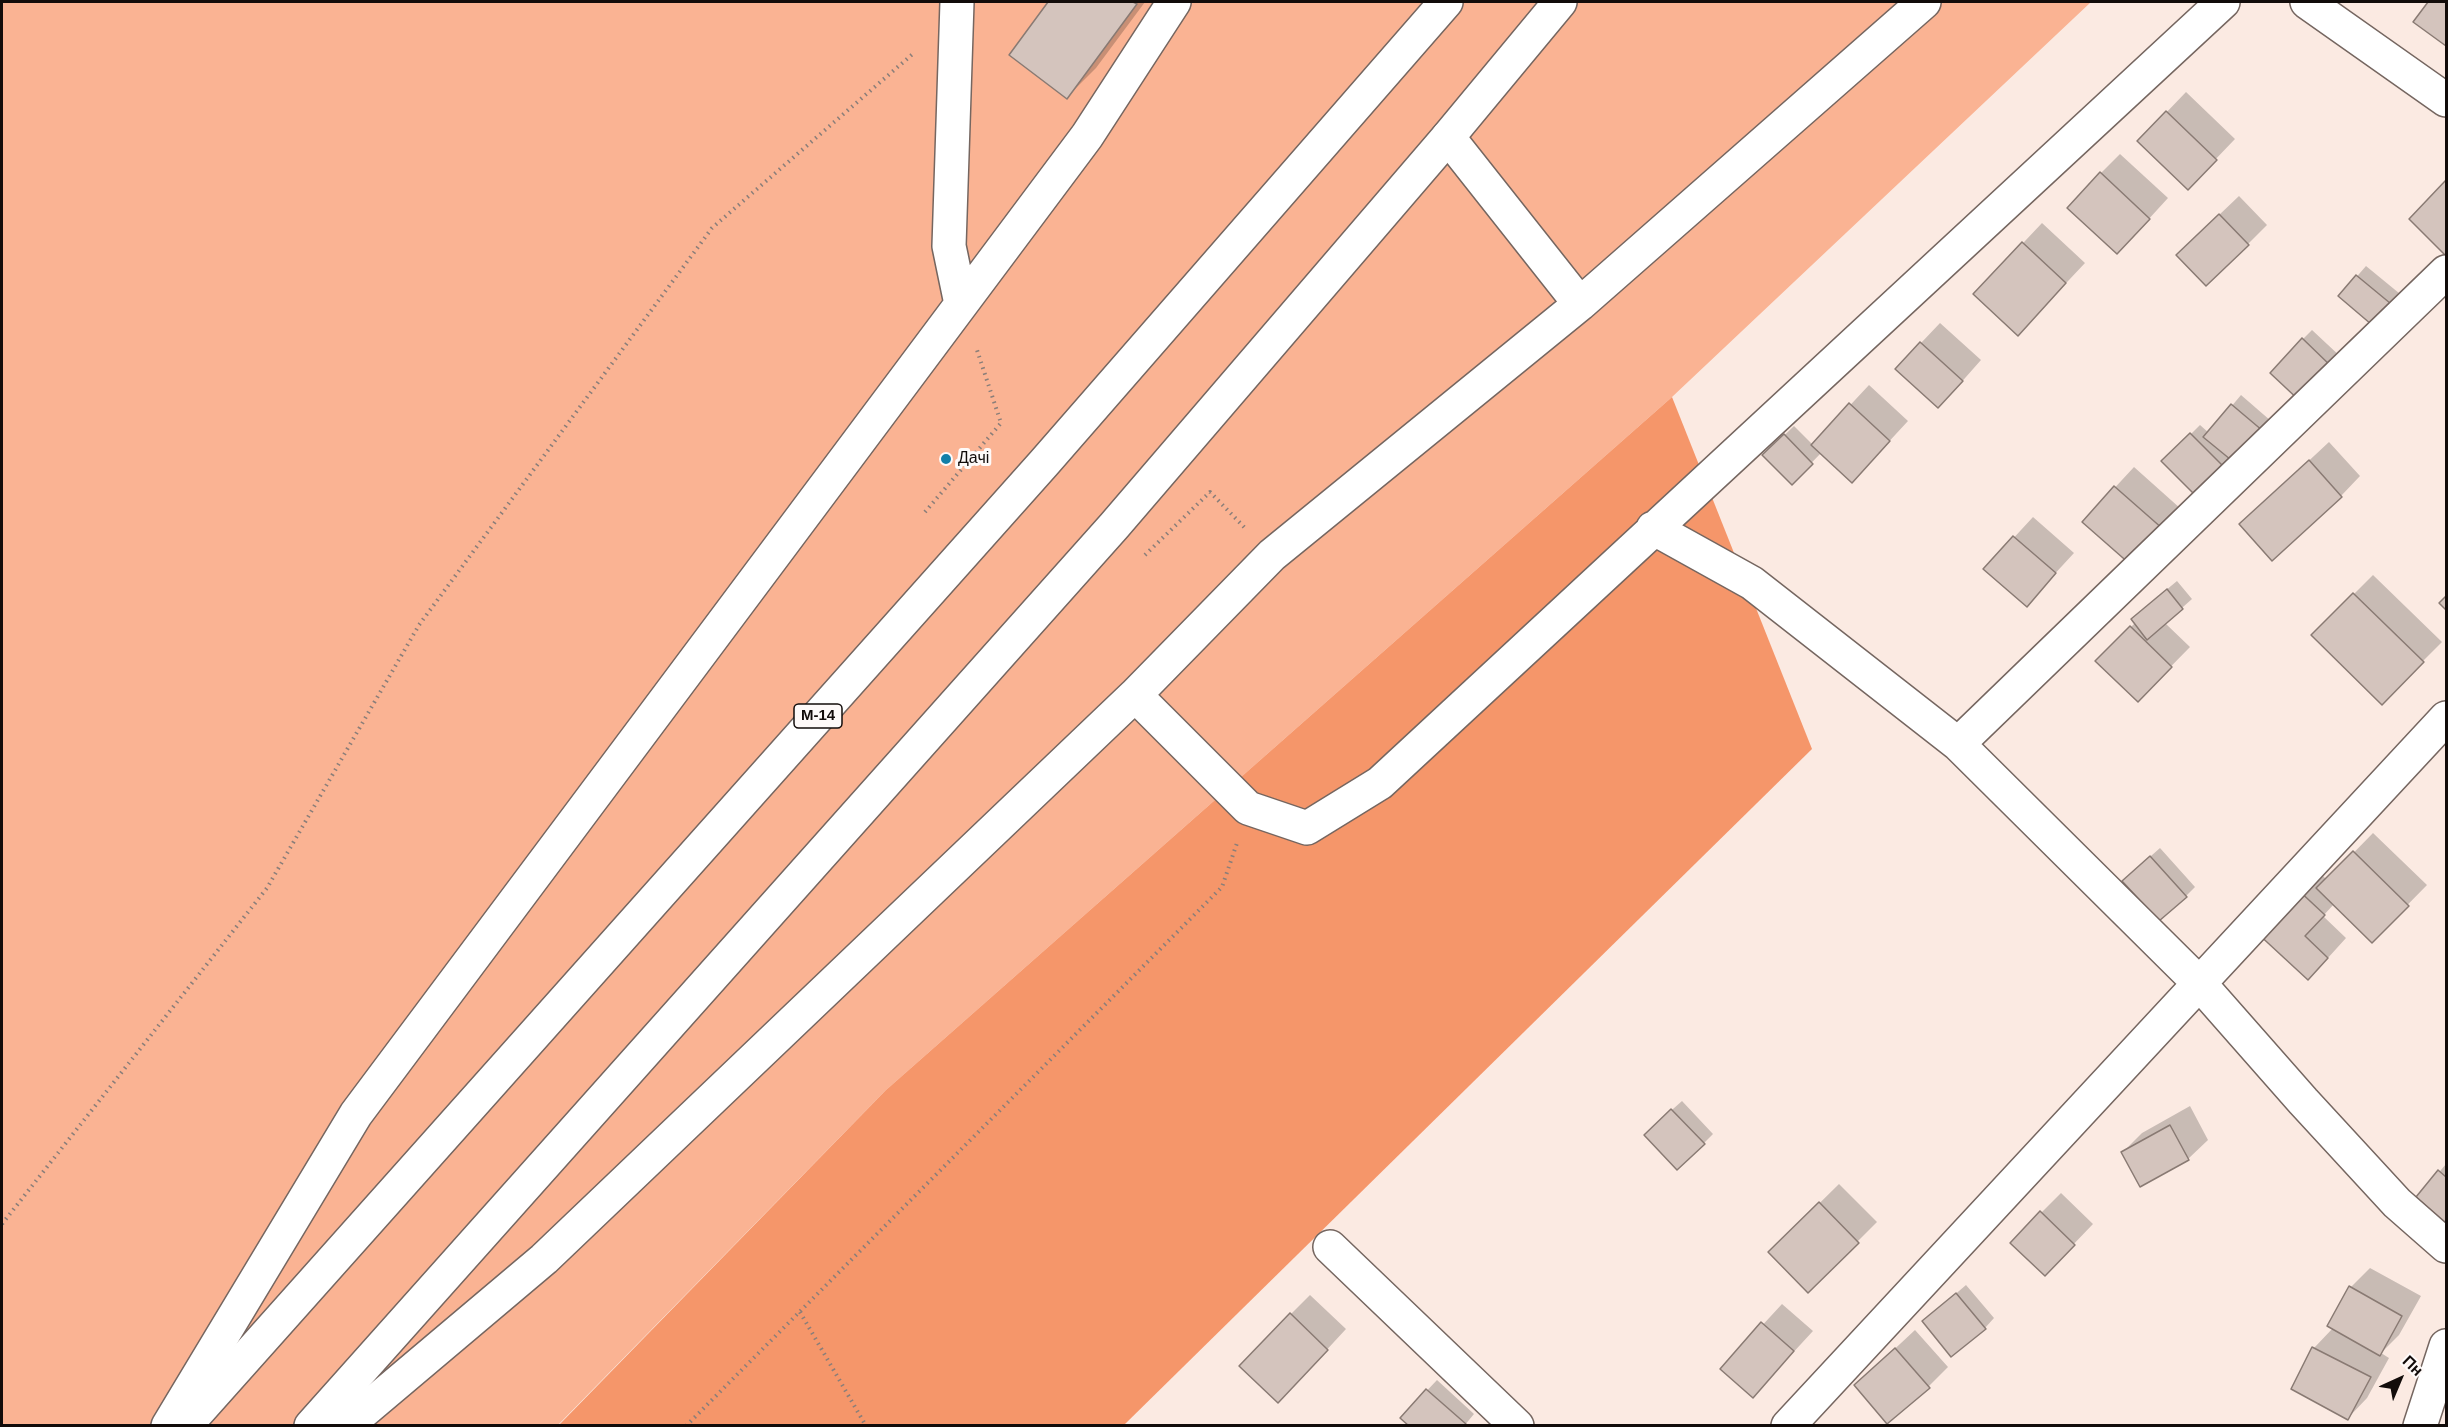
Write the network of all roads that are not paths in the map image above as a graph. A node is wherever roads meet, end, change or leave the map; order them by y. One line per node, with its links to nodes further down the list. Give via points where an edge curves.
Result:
1 (1174, 2): 11 (main road, via 1087,136)
2 (1446, 2): 22 (main road, М-14, via 1044,463)
3 (1560, 2): 9 (main road)
4 (1924, 2): 12 (main road)
5 (2223, 2): 13 (main road)
6 (2307, 2): 8 (main road)
7 (957, 9): 11 (main road, via 948,246)
8 (2446, 100)
9 (1448, 137): 12 (main road); 23 (main road, via 1114,526)
10 (2446, 272): 16 (main road)
11 (962, 304): 21 (main road, via 356,1114)
12 (1580, 304): 14 (main road, via 1272,555)
13 (1653, 528): 14 (main road, via 1380,783 1306,828 1248,808); 16 (main road, via 1752,583)
14 (1135, 695): 24 (main road, via 544,1259)
15 (2446, 718): 17 (main road)
16 (1958, 744): 17 (main road)
17 (2200, 984): 19 (main road, via 2397,1203); 26 (main road)
18 (1330, 1246): 25 (main road)
19 (2446, 1246)
20 (2446, 1346): 27 (main road)
21 (168, 1425)
22 (185, 1425)
23 (311, 1425)
24 (346, 1425)
25 (1517, 1425)
26 (1788, 1425)
27 (2420, 1425)

